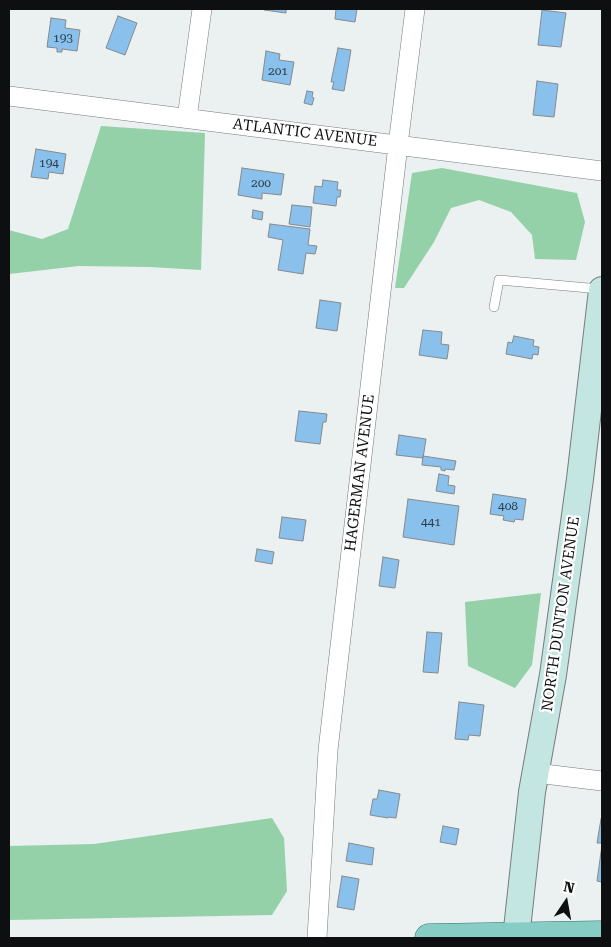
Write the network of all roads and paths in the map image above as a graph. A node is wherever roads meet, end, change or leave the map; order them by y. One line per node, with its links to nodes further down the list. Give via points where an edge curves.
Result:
1 (202, 9): 4 (street)
2 (416, 9): 5 (street, HAGERMAN AVENUE)
3 (9, 96): 4 (street, ATLANTIC AVENUE)
4 (187, 118): 5 (street, ATLANTIC AVENUE)
5 (398, 145): 6 (street, ATLANTIC AVENUE); 13 (street, HAGERMAN AVENUE, via 328,750)
6 (602, 171)
7 (602, 290): 8 (lane, via 499,280); 9 (street, NORTH DUNTON AVENUE, via 556,656)
8 (494, 307)
9 (536, 773): 10 (street); 12 (street, NORTH DUNTON AVENUE)
10 (602, 781)
11 (602, 935): 12 (main road)
12 (516, 937): 14 (main road)
13 (317, 938)
14 (429, 938)

